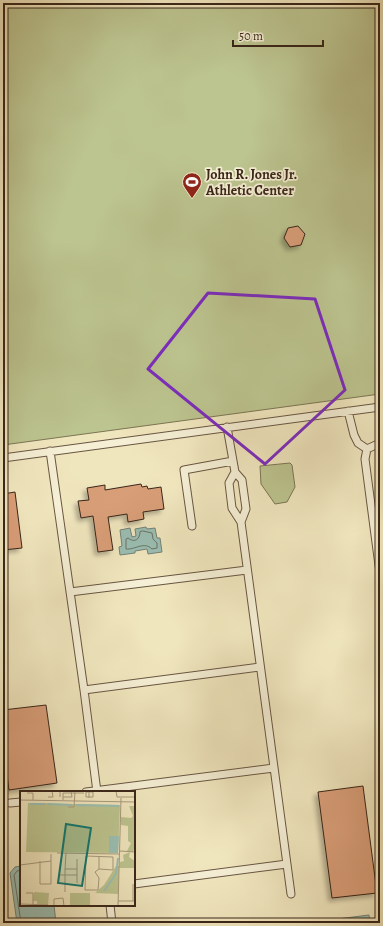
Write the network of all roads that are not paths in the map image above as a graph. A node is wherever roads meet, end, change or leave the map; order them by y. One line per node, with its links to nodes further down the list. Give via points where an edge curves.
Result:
1 (380, 407): 2 (lane)
2 (348, 411): 3 (lane); 5 (lane, via 358,444)
3 (227, 428): 6 (lane); 8 (lane)
4 (380, 443): 5 (lane)
5 (368, 449): 13 (lane, via 365,459)
6 (50, 451): 7 (lane); 14 (lane)
7 (3, 458)
8 (233, 461): 9 (lane); 11 (lane, via 184,470)
9 (235, 472): 10 (lane, via 242,480 246,509); 10 (lane, via 229,483 232,508)
10 (241, 522): 12 (lane)
11 (192, 526)
12 (247, 570): 14 (lane); 15 (lane)
13 (380, 573)
14 (70, 592): 16 (lane)
15 (260, 667): 16 (lane); 17 (lane)
16 (84, 690): 18 (lane)
17 (274, 768): 18 (lane); 21 (lane)
18 (97, 791)
19 (20, 802): 20 (lane)
20 (10, 803)
21 (287, 864): 22 (lane); 23 (lane)
22 (135, 884)
23 (291, 894)
24 (110, 906): 25 (lane)
25 (112, 923)

